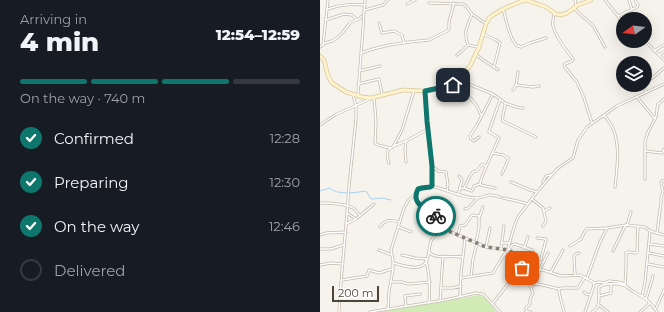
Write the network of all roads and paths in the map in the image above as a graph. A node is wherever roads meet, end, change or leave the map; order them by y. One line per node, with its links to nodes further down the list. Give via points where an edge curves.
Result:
1 (328, 0): 20 (street)
2 (365, 0): 18 (street)
3 (388, 0): 23 (street, via 383,5)
4 (415, 0): 15 (street)
5 (435, 0): 14 (street)
6 (462, 0): 17 (street)
7 (574, 0): 19 (street)
8 (591, 0): 19 (street)
9 (605, 0): 27 (street)
10 (629, 0): 22 (street)
11 (635, 0): 22 (street, via 638,6)
12 (522, 1): 21 (street); 25 (street, via 546,7)
13 (429, 3): 14 (street)
14 (437, 3): 16 (street)
15 (408, 4)
16 (454, 4): 17 (street); 35 (street, via 448,31 429,40)
17 (463, 4): 26 (street)
18 (364, 5): 20 (street); 23 (street)
19 (575, 8): 25 (street, via 561,15); 41 (street, via 594,27)
20 (328, 9): 29 (street)
21 (503, 9): 32 (street, via 491,16); 34 (street, via 507,26 516,45 521,47)
22 (632, 10): 24 (street)
23 (364, 11): 28 (street)
24 (627, 12)
25 (554, 13): 83 (street, via 553,28 573,59 564,66 579,86)
26 (472, 14): 32 (street); 37 (street, via 465,32)
27 (616, 14)
28 (363, 15): 30 (street); 45 (street)
29 (326, 20): 30 (street, via 344,14 352,15); 36 (street)
30 (357, 20): 36 (street, via 337,38)
31 (380, 23): 35 (street, via 382,33 394,31 402,35)
32 (486, 24): 33 (street)
33 (483, 34): 40 (street); 52 (street, via 500,44)
34 (546, 38)
35 (404, 43): 45 (street)
36 (323, 45): 39 (street)
37 (468, 45): 40 (street); 46 (street)
38 (664, 45): 43 (street)
39 (320, 47)
40 (479, 47): 47 (street)
41 (605, 47)
42 (651, 48): 43 (street)
43 (654, 51): 48 (street)
44 (664, 52): 48 (street)
45 (361, 53): 55 (street)
46 (457, 55)
47 (476, 55): 52 (street); 57 (street)
48 (658, 55): 50 (street)
49 (320, 56): 70 (street, via 324,60 332,83)
50 (664, 60)
51 (380, 66): 55 (street)
52 (494, 67): 54 (street)
53 (664, 68): 58 (street)
54 (498, 70)
55 (359, 71): 60 (street)
56 (518, 72): 62 (street)
57 (461, 78): 59 (street); 69 (street)
58 (652, 78)
59 (457, 83): 67 (street); 81 (street, via 477,106)
60 (358, 84): 71 (street); 72 (street, via 379,79)
61 (664, 84): 64 (street)
62 (516, 86): 63 (street); 65 (street)
63 (539, 86)
64 (652, 89)
65 (513, 90)
66 (414, 91): 67 (street); 72 (street, via 402,90); 89 (street, via 402,130)
67 (425, 91): 85 (street)
68 (646, 92): 73 (street)
69 (493, 94): 76 (street); 81 (street)
70 (353, 95): 71 (street); 78 (street)
71 (358, 96): 74 (street)
72 (382, 96): 74 (street)
73 (637, 97): 80 (street); 82 (street)
74 (373, 98): 78 (street); 90 (street, via 375,142 377,145)
75 (664, 99): 82 (street, via 656,108 658,114)
76 (500, 100): 77 (street); 93 (street, via 489,131 499,137)
77 (505, 103): 79 (street); 87 (street, via 503,121)
78 (356, 106): 84 (street); 123 (street)
79 (523, 108)
80 (604, 115): 83 (street); 107 (street, via 616,138 618,159)
81 (482, 116): 86 (street, via 470,136 474,140)
82 (655, 119): 92 (street, via 644,142)
83 (592, 123): 99 (street, via 586,127 578,140 573,158 556,169)
84 (320, 125)
85 (428, 130): 88 (street); 96 (street)
86 (479, 137)
87 (536, 137)
88 (406, 141): 89 (street); 94 (street)
89 (393, 147): 90 (street)
90 (390, 148): 95 (street, via 386,154)
91 (664, 148): 92 (street, via 663,152)
92 (644, 151): 101 (street)
93 (492, 153): 97 (street); 98 (street, via 508,158)
94 (406, 162)
95 (389, 163)
96 (432, 166): 106 (street); 111 (street, via 438,171 446,172)
97 (486, 166): 105 (street); 108 (street, via 482,164 477,171 472,172)
98 (502, 174)
99 (552, 175): 104 (street, via 546,176); 112 (street)
100 (459, 176): 110 (street, via 462,180)
101 (645, 179)
102 (664, 181): 114 (street, via 661,183)
103 (511, 182): 112 (street)
104 (543, 182)
105 (480, 184): 108 (street, via 474,186 472,191); 109 (street)
106 (431, 186): 111 (street); 113 (street, via 419,188)
107 (615, 187)
108 (464, 188): 110 (street)
109 (495, 188)
110 (460, 189): 115 (street)
111 (447, 190): 115 (street)
112 (537, 192): 119 (street)
113 (416, 193): 130 (street, via 417,203); 137 (street, via 406,204)
114 (663, 195): 151 (street)
115 (458, 196): 118 (street)
116 (500, 197): 118 (street, via 491,195)
117 (503, 198): 122 (street)
118 (477, 199): 126 (street)
119 (532, 199): 122 (street); 127 (street)
120 (320, 203): 123 (street)
121 (374, 204): 131 (street)
122 (528, 204): 160 (street, via 516,221)
123 (348, 206): 129 (street); 131 (street)
124 (483, 207): 133 (street)
125 (550, 208): 127 (street)
126 (465, 209)
127 (544, 211): 142 (street, via 546,221)
128 (631, 212): 140 (street)
129 (348, 213): 135 (street); 138 (street)
130 (432, 213): 132 (street); 134 (street)
131 (360, 216): 135 (street)
132 (430, 216): 134 (street); 136 (street)
133 (479, 216): 153 (street, via 472,215 465,225 460,226); 158 (street)
134 (437, 217): 139 (street)
135 (356, 219): 138 (street)
136 (426, 220)
137 (400, 222): 144 (street, via 388,220); 145 (street)
138 (346, 224): 149 (street)
139 (446, 225): 153 (street, via 450,232); 173 (street, via 433,238)
140 (627, 225): 143 (street); 147 (street); 172 (street)
141 (504, 226): 159 (street)
142 (543, 226)
143 (638, 226): 148 (street); 209 (street, via 637,252 626,253)
144 (380, 227)
145 (398, 227): 150 (street); 178 (street, via 391,249)
146 (490, 228): 165 (street)
147 (607, 228): 163 (street, via 587,229 581,239); 201 (street)
148 (650, 231): 151 (street); 161 (street)
149 (346, 232): 152 (street); 162 (street)
150 (411, 232)
151 (657, 233): 154 (street)
152 (320, 235)
153 (458, 235): 156 (street)
154 (664, 235)
155 (528, 237): 167 (street)
156 (465, 238): 158 (street); 182 (street)
157 (537, 238): 183 (street, via 546,240 542,259)
158 (477, 243): 165 (street); 199 (street)
159 (502, 243): 160 (street); 166 (street)
160 (510, 243): 170 (street)
161 (649, 243): 164 (street); 176 (street)
162 (344, 244): 168 (street); 188 (street)
163 (570, 246)
164 (664, 246)
165 (486, 247): 166 (street)
166 (501, 248): 170 (street)
167 (524, 248): 170 (street, via 515,244); 183 (street, via 532,250)
168 (320, 249)
169 (379, 250): 178 (street)
170 (508, 250): 177 (street); 199 (street, via 493,273)
171 (563, 250): 196 (street)
172 (612, 251)
173 (429, 252): 180 (street, via 433,256); 184 (street)
174 (548, 253): 195 (street)
175 (579, 253): 197 (street, via 574,256)
176 (649, 253): 181 (street); 189 (street)
177 (514, 254): 183 (street, via 520,254 530,260); 187 (street)
178 (392, 255): 186 (street)
179 (402, 255): 184 (street)
180 (443, 256): 182 (street); 211 (street)
181 (664, 256)
182 (463, 257): 200 (street)
183 (535, 258)
184 (428, 259): 185 (street)
185 (426, 261): 186 (street, via 423,265 415,267); 204 (street)
186 (393, 263): 193 (street)
187 (519, 263): 192 (street); 194 (street)
188 (343, 264): 190 (street); 202 (street)
189 (648, 264): 191 (street); 219 (street)
190 (320, 265)
191 (664, 267)
192 (522, 268): 208 (street); 224 (street)
193 (393, 269): 202 (street, via 379,272 369,270 367,276); 203 (street)
194 (512, 270)
195 (540, 270): 196 (street); 206 (street)
196 (551, 272): 197 (street, via 561,276)
197 (575, 275): 201 (street)
198 (653, 276): 220 (street)
199 (471, 277): 200 (street)
200 (461, 278): 210 (street)
201 (586, 278): 205 (street); 212 (street, via 578,288)
202 (342, 280): 229 (street)
203 (391, 282): 204 (street); 227 (street)
204 (430, 282): 222 (street)
205 (594, 283): 209 (street, via 618,282); 216 (street)
206 (536, 284): 208 (street); 212 (street)
207 (611, 284): 209 (street); 218 (street, via 611,293); 218 (street, via 600,286)
208 (530, 285): 232 (street, via 533,293)
209 (625, 285): 219 (street)
210 (461, 286): 211 (street); 217 (street)
211 (440, 288): 221 (street)
212 (559, 289): 234 (street)
213 (664, 290): 228 (street)
214 (584, 292): 216 (street)
215 (420, 294): 226 (street, via 406,296)
216 (591, 295): 235 (street)
217 (460, 296): 221 (street); 224 (street, via 480,293)
218 (599, 296): 225 (street)
219 (642, 296): 220 (street)
220 (646, 299): 223 (street)
221 (440, 301): 222 (street)
222 (429, 303): 226 (street)
223 (650, 303): 228 (street); 238 (street)
224 (492, 304): 231 (street)
225 (599, 305): 236 (street); 237 (street)
226 (406, 306): 227 (street)
227 (388, 309): 230 (street)
228 (655, 309): 239 (street)
229 (339, 312)
230 (370, 312)
231 (500, 312)
232 (526, 312): 233 (street)
233 (531, 312)
234 (564, 312)
235 (585, 312)
236 (592, 312)
237 (608, 312)
238 (640, 312)
239 (657, 312)

